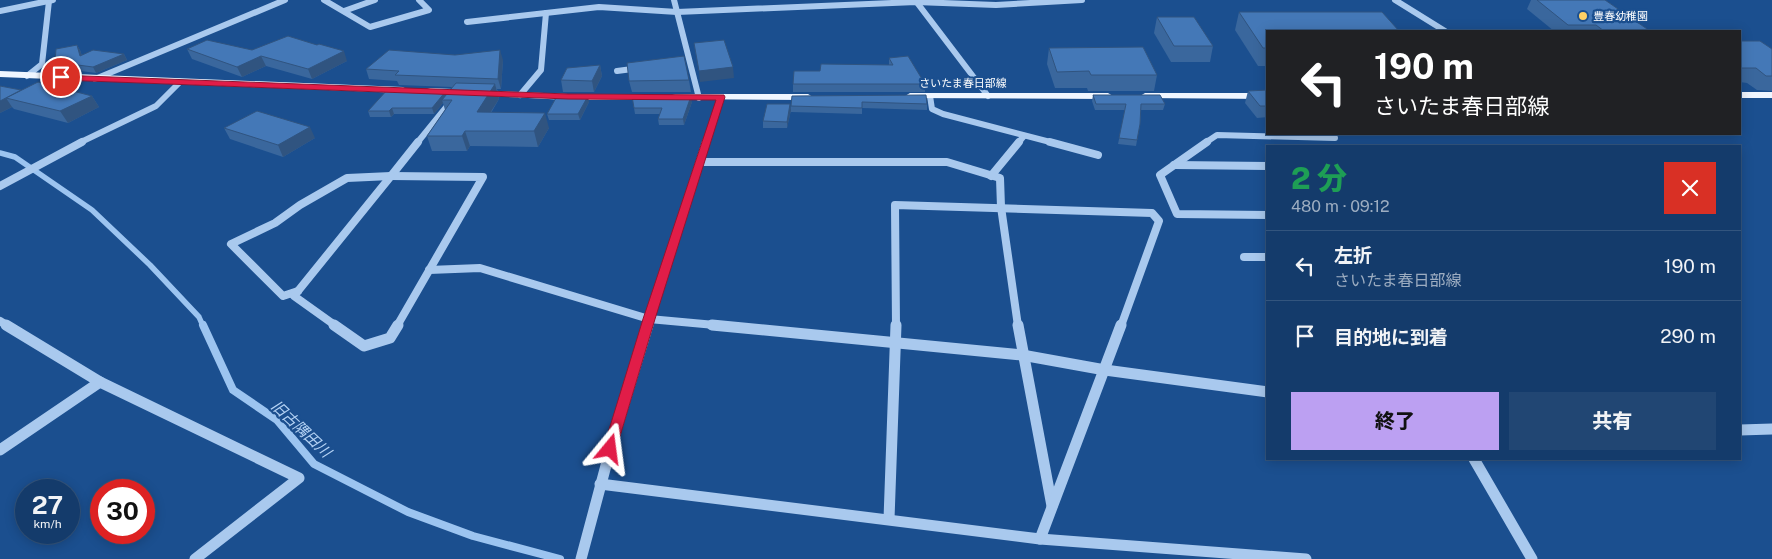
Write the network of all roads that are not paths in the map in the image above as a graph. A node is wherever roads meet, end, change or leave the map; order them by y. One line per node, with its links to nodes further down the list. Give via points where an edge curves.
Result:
1 (51, 0): 10 (street); 21 (street, via 42,64)
2 (285, 0): 22 (street)
3 (324, 0): 11 (street)
4 (375, 0): 11 (street)
5 (419, 0): 11 (street, via 429,10 370,27)
6 (674, 0): 13 (street)
7 (1082, 0): 9 (street, via 996,5)
8 (1394, 0): 15 (street)
9 (916, 1): 13 (street); 31 (street)
10 (0, 11)
11 (344, 11)
12 (546, 12): 13 (street, via 599,7); 14 (street); 25 (street, via 541,70)
13 (677, 12): 16 (street)
14 (467, 22)
15 (1442, 30)
16 (690, 62): 17 (street); 36 (street)
17 (680, 63)
18 (644, 68): 19 (street)
19 (617, 71)
20 (0, 74): 21 (main road)
21 (27, 76): 22 (main road)
22 (94, 79): 23 (main road)
23 (180, 82): 24 (main road); 40 (street, via 156,106)
24 (458, 92): 25 (main road); 44 (street)
25 (520, 95): 36 (main road)
26 (1741, 95): 27 (main road)
27 (1772, 95)
28 (821, 96): 35 (main road)
29 (900, 96): 30 (main road, さいたま春日部線)
30 (930, 96): 31 (main road, さいたま春日部線); 37 (street, via 932,109 943,114)
31 (988, 96): 32 (main road, さいたま春日部線)
32 (1115, 96)
33 (1135, 96): 34 (main road)
34 (1266, 96)
35 (721, 97): 36 (main road); 41 (street)
36 (699, 98)
37 (1024, 136): 39 (street); 45 (street)
38 (1334, 136): 42 (street, via 1217,135)
39 (1098, 155)
40 (43, 162): 46 (street)
41 (700, 162): 45 (street, via 947,162); 53 (street)
42 (1174, 165): 43 (street); 48 (street, via 1160,175 1178,214)
43 (1266, 166)
44 (391, 176): 51 (street, via 483,177); 52 (street); 52 (street, via 347,178 275,223 230,244 283,296)
45 (991, 176): 47 (street, via 1000,178)
46 (0, 186)
47 (1001, 207): 55 (street, via 895,205); 56 (street); 57 (street, via 1152,213 1158,221)
48 (1266, 215)
49 (1244, 256): 50 (street)
50 (1266, 257)
51 (429, 270): 52 (street, via 390,338 364,346 294,296); 53 (street, via 480,268)
52 (298, 291)
53 (649, 319): 55 (street); 64 (street)
54 (0, 321): 58 (street)
55 (896, 342): 56 (street); 66 (street)
56 (1022, 355): 57 (street); 65 (street)
57 (1105, 370): 59 (street); 65 (street)
58 (100, 382): 62 (street); 68 (street, via 299,478)
59 (1266, 392)
60 (1772, 429): 61 (street)
61 (1741, 430)
62 (0, 450)
63 (1475, 460): 71 (street)
64 (600, 484): 66 (street); 69 (street)
65 (1052, 506): 67 (street)
66 (890, 519): 67 (street)
67 (1040, 539): 70 (street)
68 (196, 559)
69 (580, 559)
70 (1306, 559)
71 (1532, 559)

